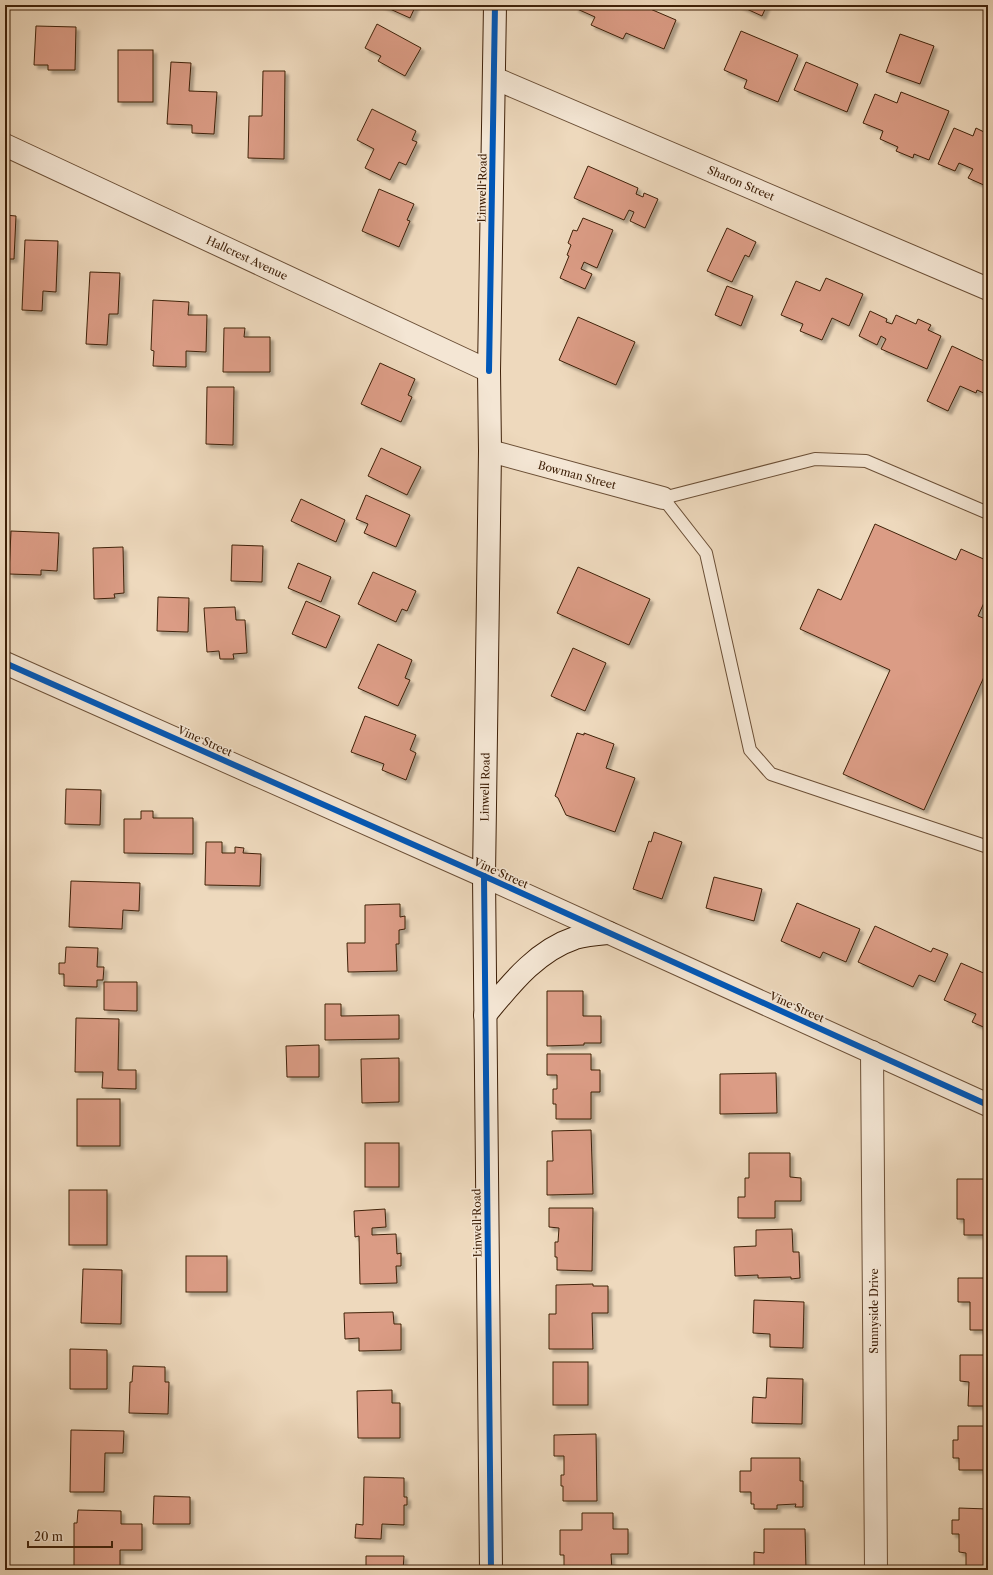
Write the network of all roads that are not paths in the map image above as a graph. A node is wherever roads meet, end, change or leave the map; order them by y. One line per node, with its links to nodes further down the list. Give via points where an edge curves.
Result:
1 (495, 5): 2 (street, Linwell Road)
2 (494, 78): 4 (street, Sharon Street); 5 (street, Linwell Road)
3 (5, 145): 5 (street, Hallcrest Avenue)
4 (988, 289)
5 (489, 371): 6 (street, Linwell Road)
6 (490, 452): 7 (street, Bowman Street); 11 (street, Linwell Road)
7 (664, 498): 8 (lane, via 823,459 866,461); 10 (lane, via 706,553 750,750 771,774)
8 (988, 513)
9 (5, 663): 11 (street, Vine Street)
10 (987, 845)
11 (484, 876): 12 (street, Vine Street); 13 (street, Linwell Road)
12 (609, 933): 13 (street, via 576,938 555,947 521,972); 14 (street, Vine Street)
13 (485, 1015): 16 (street, Linwell Road)
14 (872, 1052): 15 (street, Vine Street); 17 (street, Sunnyside Drive)
15 (988, 1105)
16 (491, 1570)
17 (876, 1570)

